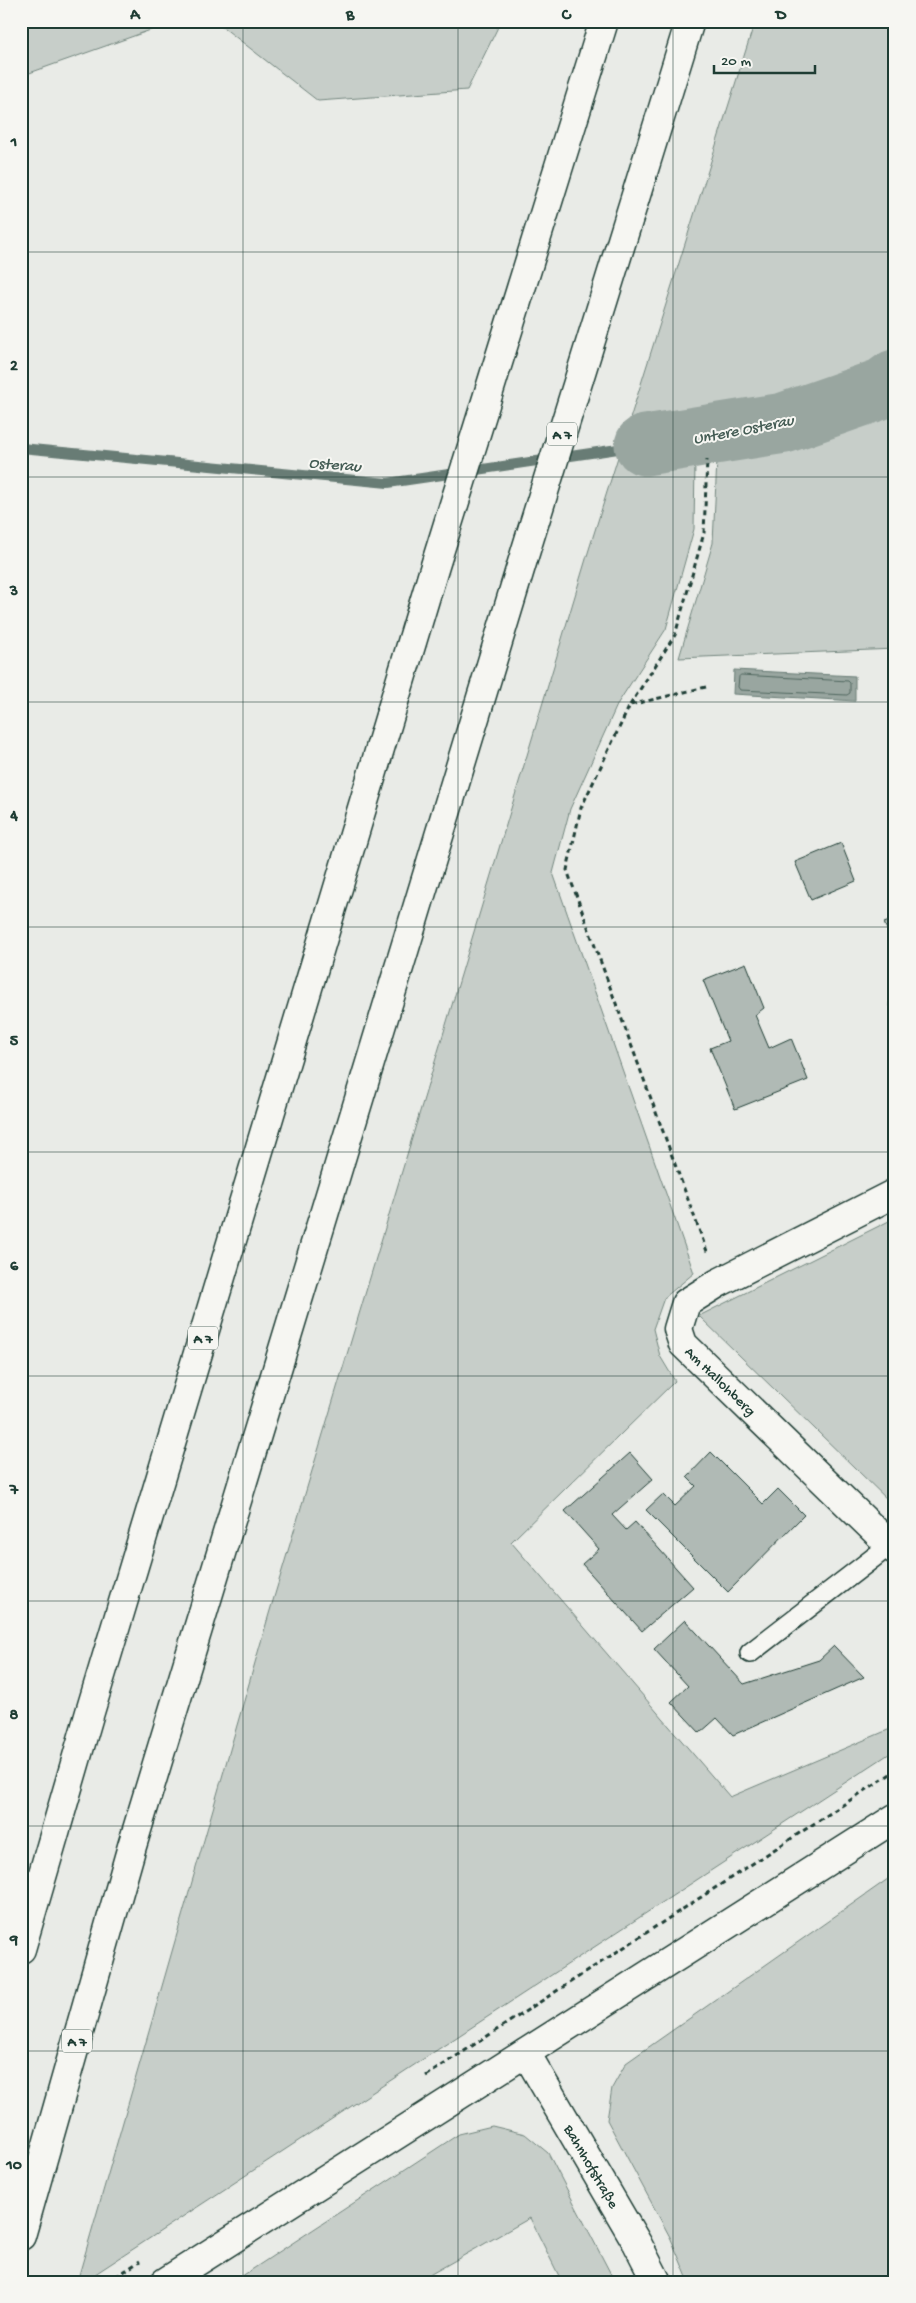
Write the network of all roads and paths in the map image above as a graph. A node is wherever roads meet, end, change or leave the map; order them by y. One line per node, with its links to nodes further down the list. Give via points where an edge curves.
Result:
1 (604, 21): 12 (main road, A 7, via 434,569)
2 (690, 21): 15 (main road, A 7, via 525,552 132,1846)
3 (707, 460): 5 (path, via 704,532 675,635)
4 (706, 687): 5 (path)
5 (630, 705): 7 (path, via 581,808 568,870)
6 (895, 1193): 7 (main road, Am Hallohberg)
7 (718, 1282): 8 (main road, Am Hallohberg, via 686,1304 678,1329 683,1344)
8 (892, 1547): 9 (lane)
9 (750, 1654)
10 (895, 1771): 13 (path)
11 (895, 1818): 14 (main road)
12 (21, 1950)
13 (506, 2024)
14 (526, 2053): 18 (main road); 19 (main road, Bahnhofstraße)
15 (21, 2236)
16 (129, 2268): 17 (path)
17 (108, 2282)
18 (165, 2282)
19 (657, 2282)

